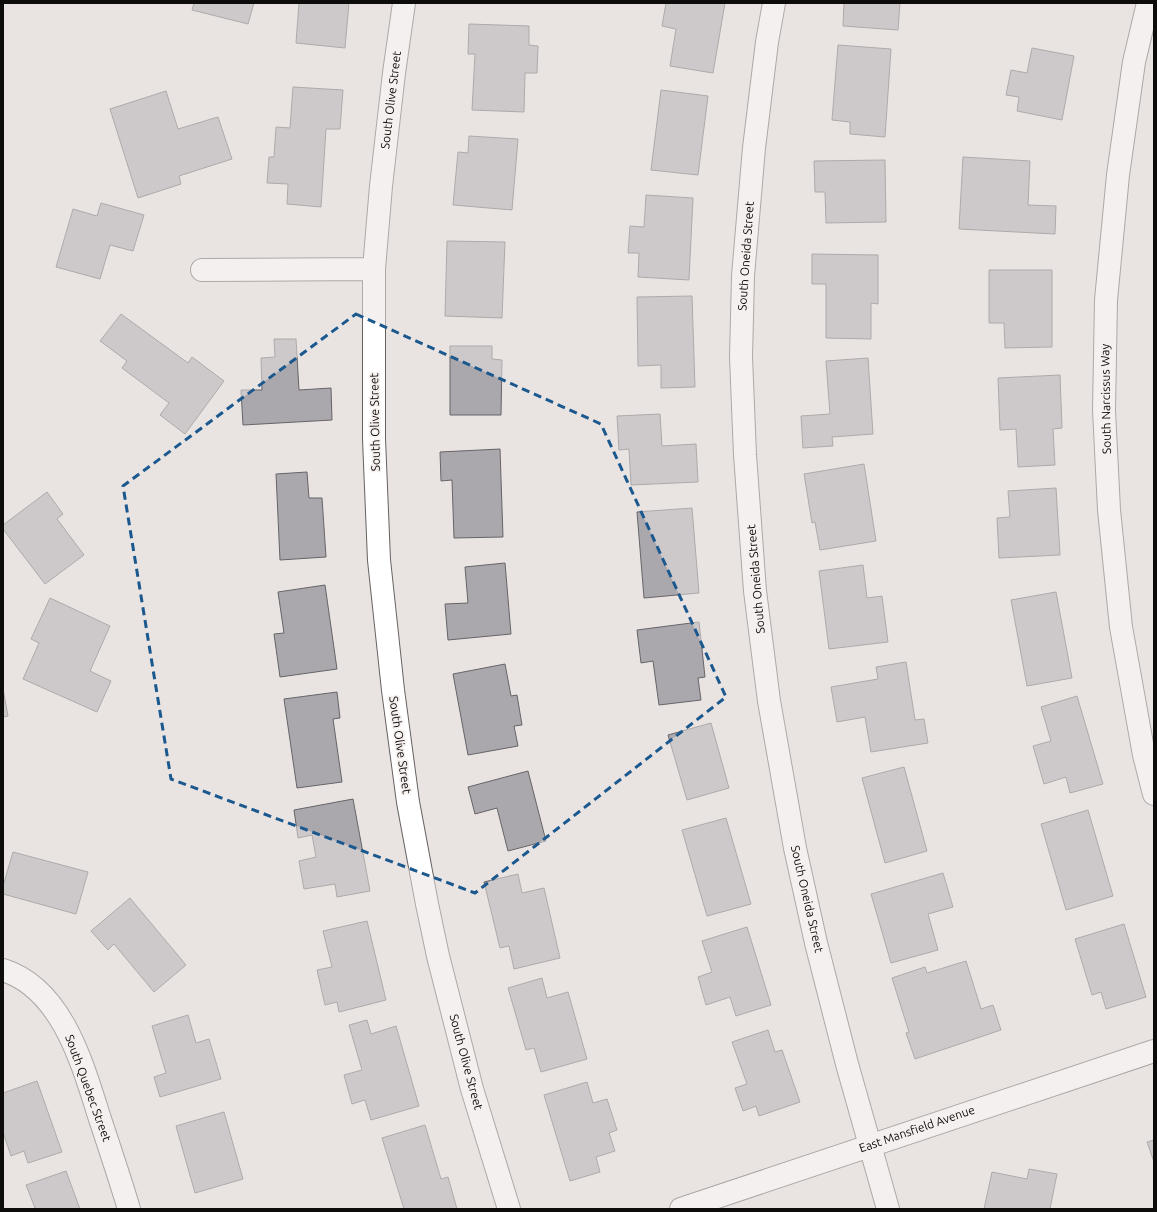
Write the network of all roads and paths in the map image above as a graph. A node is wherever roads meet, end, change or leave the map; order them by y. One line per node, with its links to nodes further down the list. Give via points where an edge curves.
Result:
1 (404, 3): 4 (street, South Olive Street, via 382,178)
2 (774, 3): 9 (street, South Oneida Street, via 754,148 743,276 741,357 755,591 769,701 795,848 816,943)
3 (1148, 3): 6 (street, South Narcissus Way, via 1134,62 1118,175 1106,300 1104,410 1109,510 1121,627 1144,756)
4 (374, 269): 5 (street); 11 (street, South Olive Street, via 374,438 379,560 407,794 438,956 472,1088)
5 (202, 270)
6 (1154, 794)
7 (3, 970): 10 (street, South Quebec Street, via 24,980 46,1000 70,1036 87,1079)
8 (1154, 1051): 9 (street, East Mansfield Avenue)
9 (870, 1145): 12 (street, East Mansfield Avenue); 13 (street, South Oneida Street)
10 (129, 1209)
11 (508, 1209)
12 (681, 1209)
13 (888, 1209)

